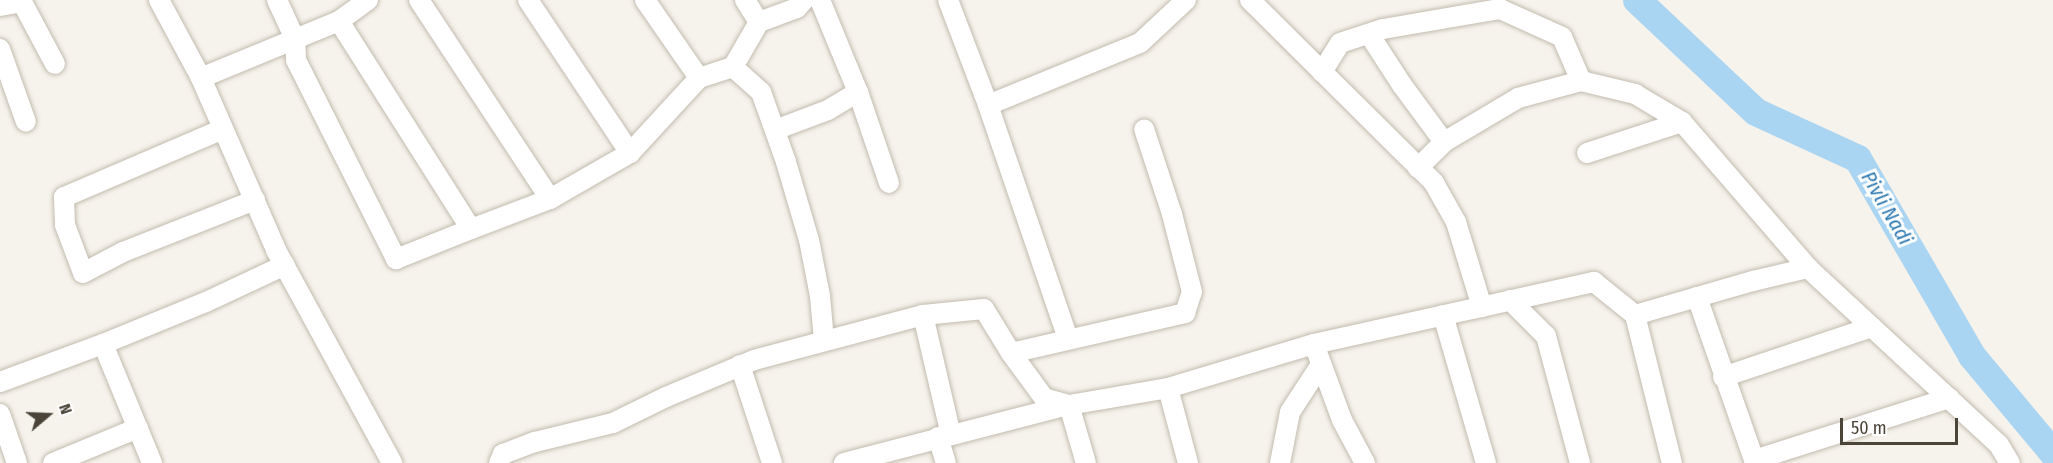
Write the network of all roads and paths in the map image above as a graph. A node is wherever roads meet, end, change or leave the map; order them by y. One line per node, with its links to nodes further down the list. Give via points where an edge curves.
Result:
1 (159, 0): 22 (street)
2 (277, 0): 17 (street)
3 (368, 0): 14 (street)
4 (419, 0): 37 (street)
5 (528, 0): 33 (street)
6 (645, 0): 23 (street)
7 (746, 0): 15 (street)
8 (804, 0): 15 (street, via 797,8)
9 (820, 0): 25 (street)
10 (948, 0): 26 (street)
11 (1186, 0): 26 (street, via 1140,43)
12 (1250, 0): 21 (street)
13 (9, 3): 19 (street, via 22,2)
14 (339, 21): 17 (street); 39 (street)
15 (759, 22): 20 (street)
16 (1369, 33): 21 (street, via 1340,43); 24 (street, via 1500,9 1562,37); 32 (street)
17 (295, 39): 22 (street); 39 (street, via 296,60 396,259)
18 (0, 50): 27 (street)
19 (55, 64)
20 (733, 67): 23 (street); 31 (street, via 761,92)
21 (1322, 72): 35 (street)
22 (201, 78): 29 (street)
23 (699, 78): 33 (street)
24 (1581, 81): 28 (street, via 1635,94); 32 (street, via 1518,98)
25 (858, 93): 31 (street, via 828,110); 36 (street)
26 (988, 105): 49 (street)
27 (26, 122)
28 (1682, 122): 34 (street); 41 (street)
29 (223, 129): 38 (street); 38 (street, via 64,198 65,225 83,273 123,252)
30 (1144, 129): 49 (street, via 1192,292 1185,314)
31 (774, 130): 50 (street, via 809,240)
32 (1444, 142): 35 (street)
33 (630, 153): 37 (street)
34 (1587, 153)
35 (1418, 168): 44 (street, via 1434,183 1456,222)
36 (889, 183)
37 (550, 199): 39 (street)
38 (255, 200): 40 (street)
39 (471, 229)
40 (285, 265): 51 (street); 68 (street)
41 (1808, 268): 42 (street); 48 (street)
42 (1697, 297): 47 (street); 56 (street)
43 (1510, 300): 44 (street); 47 (street, via 1594,282); 78 (street, via 1546,336)
44 (1482, 307): 46 (street)
45 (923, 315): 50 (street); 53 (street, via 984,309); 63 (street)
46 (1443, 315): 52 (street); 77 (street)
47 (1635, 315): 79 (street)
48 (1872, 327): 56 (street); 59 (street)
49 (1068, 339): 53 (street)
50 (824, 341): 54 (street)
51 (103, 344): 57 (street); 62 (street)
52 (1314, 344): 55 (street); 58 (street)
53 (1011, 353): 60 (street, via 1044,398)
54 (740, 365): 69 (street, via 613,423 503,454); 70 (street)
55 (1320, 366): 75 (street, via 1290,412); 76 (street)
56 (1723, 377): 64 (street)
57 (0, 381)
58 (1168, 388): 60 (street); 74 (street)
59 (1950, 398): 64 (street); 80 (street, via 1999,445)
60 (1069, 405): 63 (street); 73 (street)
61 (0, 414): 65 (street)
62 (138, 428): 66 (street); 67 (street)
63 (944, 436): 71 (street); 72 (street)
64 (1754, 461)
65 (17, 463)
66 (53, 463)
67 (152, 463)
68 (392, 463)
69 (499, 463)
70 (772, 463)
71 (844, 463)
72 (946, 463)
73 (1086, 463)
74 (1188, 463)
75 (1280, 463)
76 (1365, 463)
77 (1486, 463)
78 (1580, 463)
79 (1672, 463)
80 (2010, 463)

